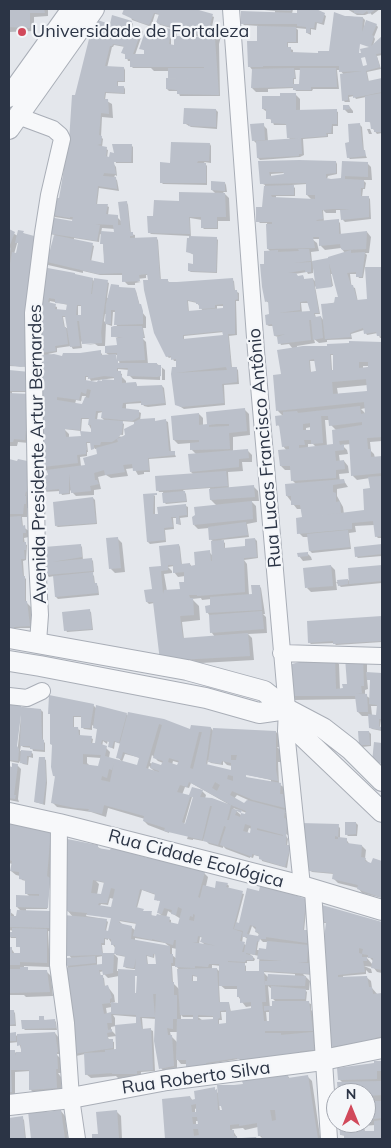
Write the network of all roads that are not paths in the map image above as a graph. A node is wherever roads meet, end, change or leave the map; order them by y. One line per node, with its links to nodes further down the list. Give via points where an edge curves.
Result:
1 (72, 9): 4 (street)
2 (94, 9): 5 (street)
3 (231, 9): 8 (street, Rua Lucas Francisco Antônio)
4 (9, 97)
5 (13, 122): 7 (street, Avenida Presidente Artur Bernardes, via 53,129 62,139 44,223 33,313)
6 (9, 638): 7 (street)
7 (38, 642): 13 (street, via 187,670 264,691)
8 (282, 653): 9 (street); 13 (street, Rua Lucas Francisco Antônio)
9 (382, 656)
10 (9, 661): 13 (street, via 206,698 259,714)
11 (42, 691): 12 (street, via 27,698)
12 (9, 696)
13 (287, 709): 14 (street, via 323,728); 15 (street, via 295,729); 18 (street, Rua Lucas Francisco Antônio, via 286,732)
14 (382, 781)
15 (382, 812)
16 (9, 813): 17 (street, Rua Cidade Ecológica)
17 (59, 824): 18 (street, Rua Cidade Ecológica); 22 (street, via 58,965)
18 (307, 888): 19 (street, Rua Cidade Ecológica); 21 (street, Rua Lucas Francisco Antônio)
19 (382, 910)
20 (382, 1048): 21 (street, Rua Roberto Silva)
21 (323, 1060): 22 (street, Rua Roberto Silva, via 167,1080); 25 (street, Rua Lucas Francisco Antônio)
22 (71, 1098): 23 (street, Rua Roberto Silva); 24 (street)
23 (9, 1105)
24 (77, 1139)
25 (329, 1139)

